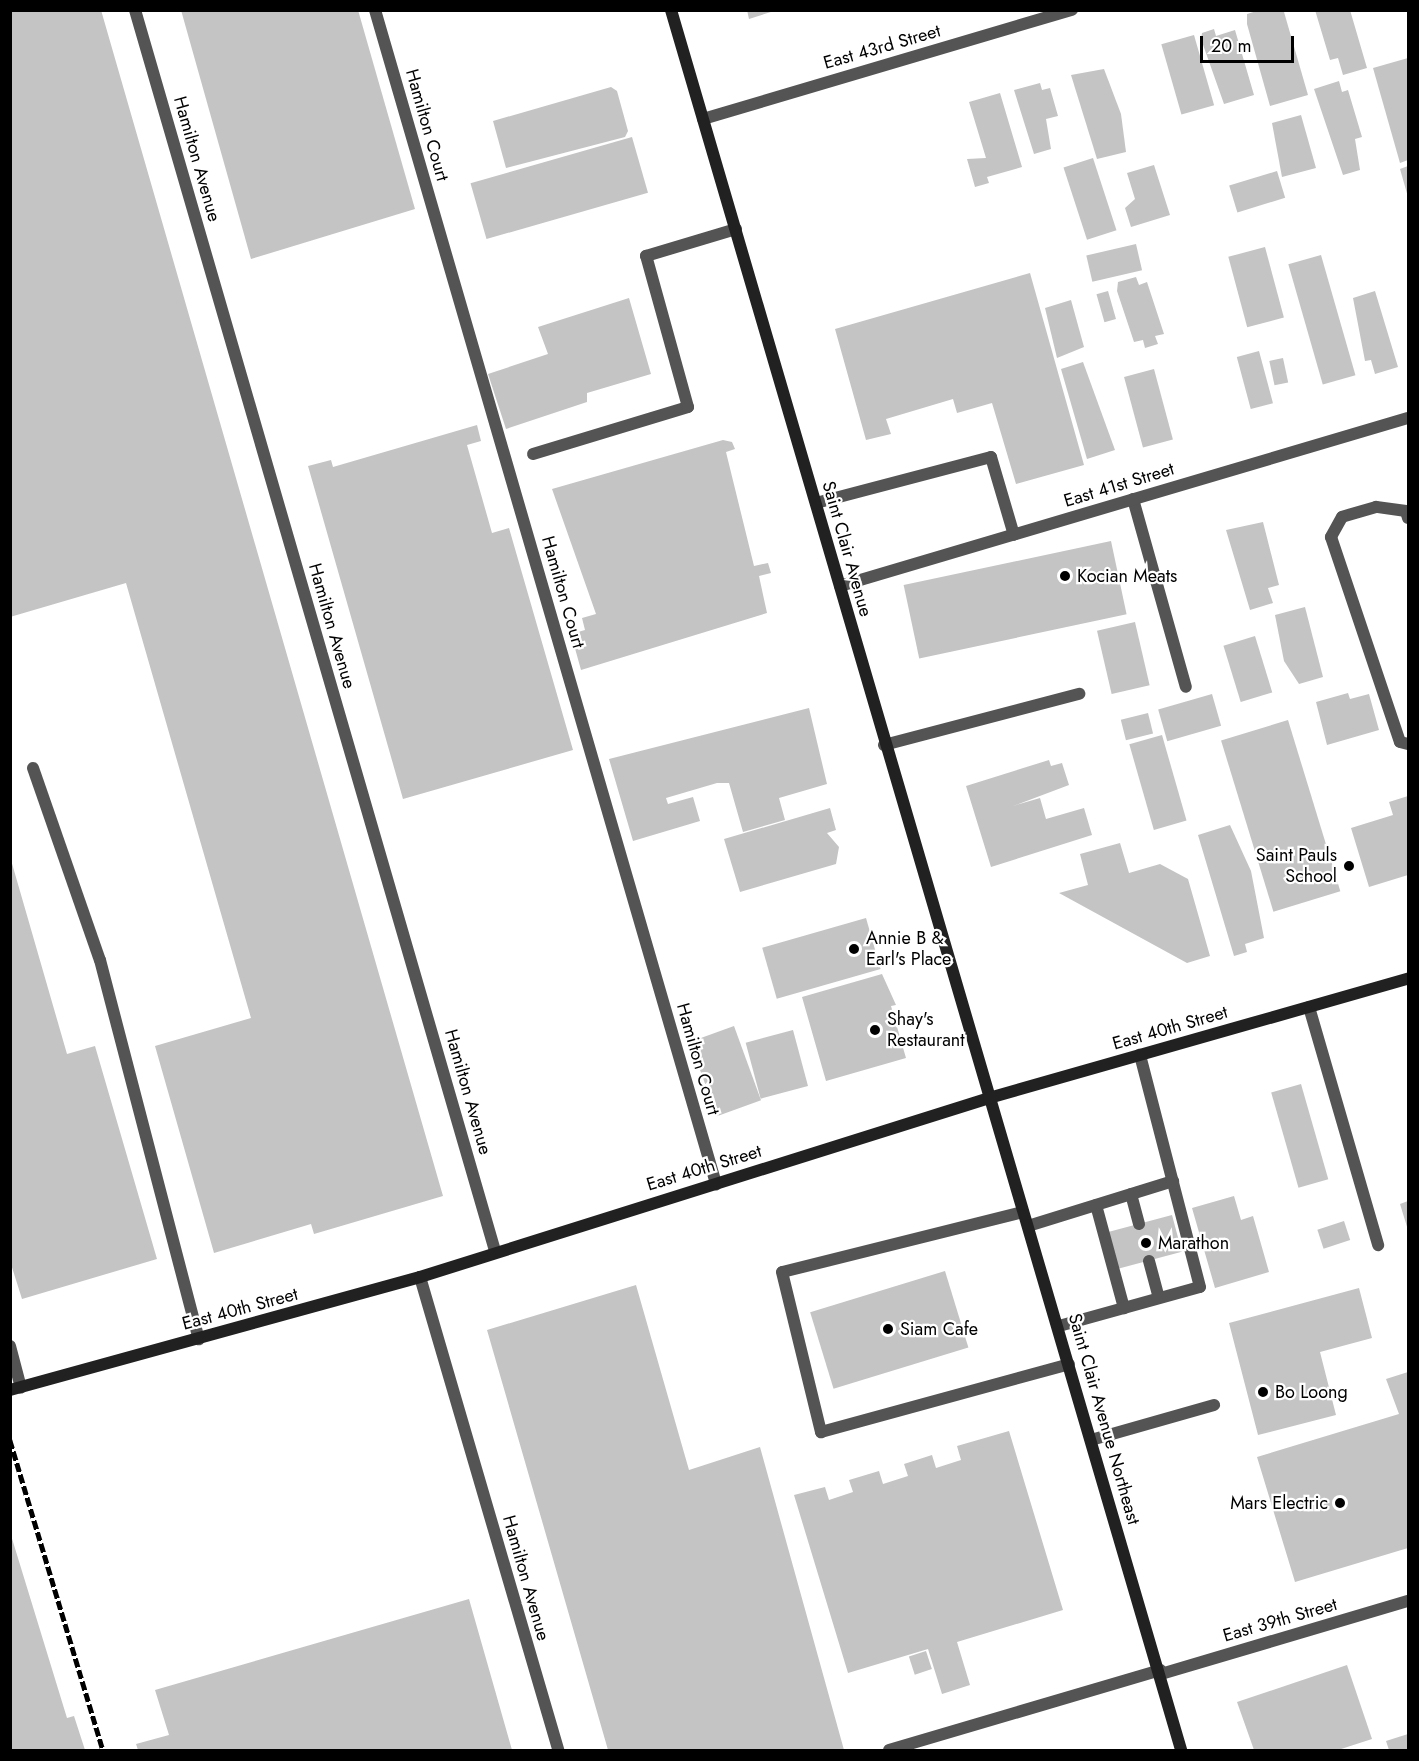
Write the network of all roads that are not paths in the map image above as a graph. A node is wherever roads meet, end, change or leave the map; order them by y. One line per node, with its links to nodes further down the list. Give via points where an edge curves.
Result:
1 (135, 10): 31 (street, Hamilton Avenue)
2 (375, 10): 24 (street, Hamilton Court)
3 (671, 10): 5 (main road, Saint Clair Avenue)
4 (1072, 10): 5 (street, East 43rd Street)
5 (703, 119): 6 (main road, Saint Clair Avenue)
6 (736, 229): 8 (street, via 646,256 688,407); 10 (main road, Saint Clair Avenue)
7 (1408, 418): 9 (street, East 41st Street)
8 (533, 454)
9 (1133, 499): 12 (street, East 41st Street); 14 (street)
10 (816, 503): 12 (street, via 991,457); 13 (main road, Saint Clair Avenue)
11 (1408, 518): 16 (street, via 1406,511 1376,507 1342,517 1331,537 1400,742)
12 (1014, 534): 13 (street, East 41st Street)
13 (840, 586): 17 (main road, Saint Clair Avenue)
14 (1186, 687)
15 (1079, 694): 17 (street)
16 (1408, 744)
17 (884, 745): 22 (main road, Saint Clair Avenue)
18 (33, 768): 37 (street, via 100,960)
19 (1408, 979): 20 (main road, East 40th Street)
20 (1309, 1007): 21 (main road, East 40th Street); 30 (street)
21 (1140, 1055): 22 (main road, East 40th Street); 23 (street)
22 (990, 1098): 24 (main road, East 40th Street); 27 (main road, Saint Clair Avenue Northeast)
23 (1173, 1181): 25 (street); 34 (street, via 1200,1287)
24 (716, 1184): 31 (main road, East 40th Street)
25 (1131, 1194): 26 (street); 28 (street)
26 (1096, 1205): 29 (street); 35 (street)
27 (1023, 1212): 29 (main road, Saint Clair Avenue Northeast); 39 (street, via 782,1272 821,1432)
28 (1139, 1224)
29 (1028, 1226): 36 (main road, Saint Clair Avenue Northeast)
30 (1378, 1245)
31 (495, 1251): 33 (main road, East 40th Street)
32 (1149, 1261): 34 (street)
33 (420, 1278): 37 (main road, East 40th Street); 45 (street, Hamilton Avenue)
34 (1159, 1298): 35 (street)
35 (1124, 1308): 36 (street)
36 (1059, 1326): 39 (main road, Saint Clair Avenue Northeast)
37 (199, 1339): 40 (main road, East 40th Street)
38 (10, 1346): 40 (street)
39 (1069, 1364): 42 (main road, Saint Clair Avenue Northeast)
40 (16, 1389)
41 (1214, 1405): 42 (street)
42 (1091, 1440): 44 (main road, Saint Clair Avenue Northeast)
43 (1408, 1601): 44 (street, East 39th Street)
44 (1160, 1672): 46 (street, East 39th Street); 47 (main road, Saint Clair Avenue Northeast)
45 (558, 1750)
46 (888, 1750)
47 (1181, 1750)

